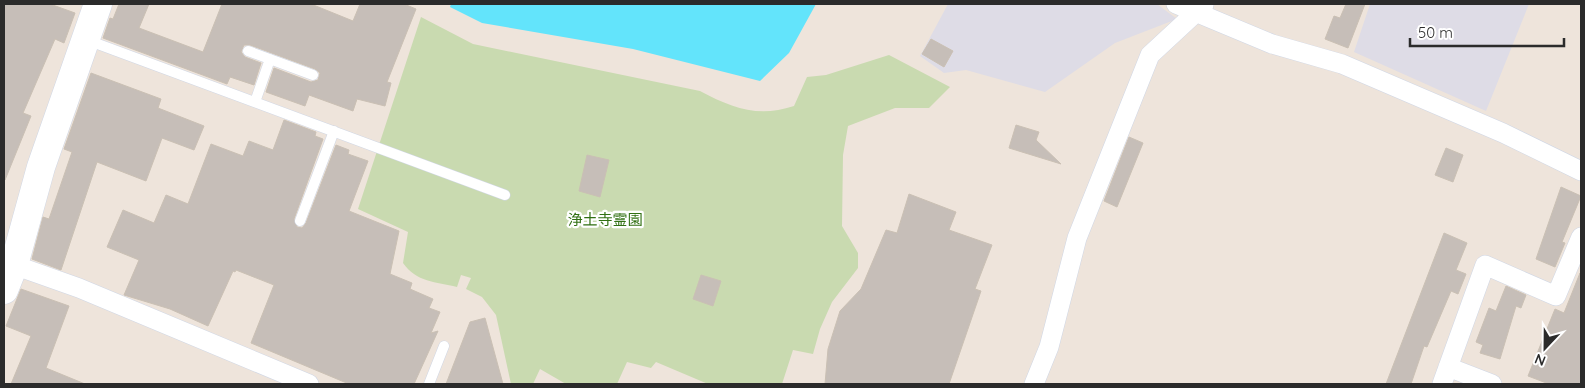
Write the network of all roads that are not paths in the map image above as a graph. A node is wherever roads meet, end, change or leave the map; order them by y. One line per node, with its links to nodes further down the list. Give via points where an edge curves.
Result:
1 (98, 4): 4 (street)
2 (1176, 4): 3 (street)
3 (1200, 8): 10 (street, via 1272,44 1342,64); 20 (street, via 1150,55 1077,238 1049,347)
4 (84, 39): 8 (lane); 14 (street)
5 (248, 51): 6 (lane)
6 (270, 59): 7 (lane); 8 (lane)
7 (313, 75)
8 (255, 102): 9 (lane)
9 (334, 131): 11 (lane); 12 (lane)
10 (1581, 171)
11 (505, 195)
12 (300, 221)
13 (1581, 237): 17 (street, via 1556,296 1485,265)
14 (14, 265): 15 (street); 18 (street, via 79,288)
15 (4, 290)
16 (444, 346): 19 (lane)
17 (1445, 376): 21 (street)
18 (309, 384)
19 (429, 384)
20 (1034, 384)
21 (1492, 384)

